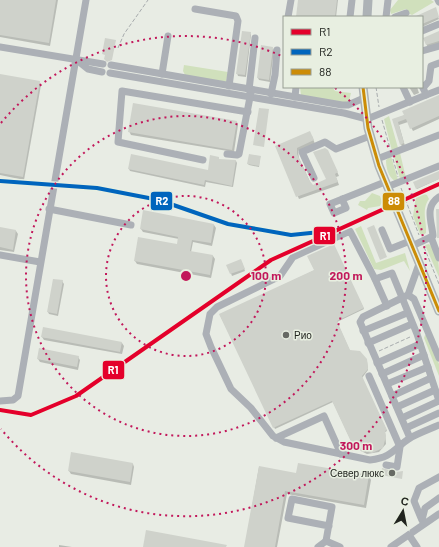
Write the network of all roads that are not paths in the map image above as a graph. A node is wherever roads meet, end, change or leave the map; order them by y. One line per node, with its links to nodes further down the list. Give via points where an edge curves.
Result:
1 (86, 0): 21 (street)
2 (291, 0): 8 (street)
3 (352, 0): 9 (street)
4 (368, 0): 10 (main road)
5 (389, 1): 11 (street)
6 (195, 9): 28 (street, via 236,16 238,21)
7 (406, 13): 12 (street)
8 (288, 16)
9 (350, 16)
10 (367, 16)
11 (386, 16)
12 (398, 16)
13 (439, 24): 14 (street)
14 (423, 31)
15 (168, 36): 27 (street)
16 (255, 38): 34 (street)
17 (439, 46): 20 (street)
18 (0, 47): 21 (street)
19 (277, 50): 35 (street)
20 (423, 51)
21 (76, 60): 23 (street); 25 (street, via 88,69); 51 (street)
22 (439, 63): 32 (street, via 431,66 429,82)
23 (103, 64)
24 (111, 65): 27 (street)
25 (102, 72)
26 (110, 73): 34 (street)
27 (162, 74): 28 (street)
28 (229, 86): 34 (street)
29 (296, 88): 36 (street)
30 (363, 88): 37 (main road)
31 (403, 88): 38 (street)
32 (424, 90): 33 (street); 38 (street)
33 (439, 90)
34 (250, 92): 35 (street); 39 (street); 40 (street)
35 (271, 94): 36 (street)
36 (294, 97): 37 (street, via 342,105)
37 (364, 98): 40 (main road)
38 (410, 102): 40 (street)
39 (248, 112): 43 (street, via 239,154); 45 (street, via 122,92 118,142)
40 (366, 119): 42 (main road)
41 (439, 135): 44 (street)
42 (370, 136): 44 (main road); 47 (street, via 341,148 325,142 302,152)
43 (227, 154)
44 (377, 159): 48 (main road)
45 (203, 160)
46 (439, 166): 48 (street)
47 (314, 178)
48 (386, 184): 50 (street); 55 (main road)
49 (439, 197): 54 (street, via 430,206 429,217 433,236)
50 (342, 199)
51 (49, 210): 52 (street); 58 (street)
52 (131, 225)
53 (382, 230): 55 (street, via 390,249)
54 (431, 237): 55 (street); 57 (street)
55 (411, 243): 59 (main road)
56 (0, 255): 58 (street)
57 (439, 258)
58 (40, 262): 79 (street, via 18,396 13,400)
59 (420, 264): 61 (street); 62 (main road)
60 (375, 279): 61 (street, via 392,273); 63 (street); 86 (street, via 350,231 293,257 280,276 218,307 210,314 206,334 231,389)
61 (405, 297): 63 (street); 64 (street); 70 (street, via 414,299)
62 (438, 305)
63 (387, 306): 66 (street, via 361,318)
64 (407, 313): 65 (street); 66 (street)
65 (412, 324): 67 (street); 68 (street)
66 (363, 331): 67 (street)
67 (368, 343): 71 (street)
68 (420, 344): 69 (street); 71 (street)
69 (424, 355): 72 (street); 73 (street)
70 (439, 358)
71 (377, 363): 73 (street)
72 (428, 367): 75 (street); 76 (street)
73 (382, 374): 76 (street)
74 (369, 376): 88 (street)
75 (431, 378): 77 (street); 78 (street)
76 (388, 384): 78 (street)
77 (435, 390): 80 (street); 81 (street)
78 (392, 396): 81 (street)
79 (0, 401)
80 (439, 401): 83 (street)
81 (397, 407): 83 (street)
82 (439, 413): 85 (street)
83 (402, 418): 85 (street)
84 (439, 425): 87 (street)
85 (406, 428): 87 (street)
86 (276, 438): 89 (street, via 292,445); 89 (street, via 324,416)
87 (410, 438): 88 (street)
88 (400, 447): 89 (street, via 380,459 370,460); 90 (street, via 396,467)
89 (341, 454)
90 (386, 465)
91 (439, 477): 94 (street, via 419,488 414,502)
92 (439, 498): 94 (street, via 425,508)
93 (439, 514): 94 (street)
94 (423, 521): 96 (street)
95 (329, 526): 95 (street, via 332,507 292,499 288,518); 97 (street)
96 (409, 535): 100 (street); 101 (street)
97 (326, 541): 98 (street); 99 (street)
98 (318, 547)
99 (340, 547)
100 (391, 547)
101 (417, 547)

